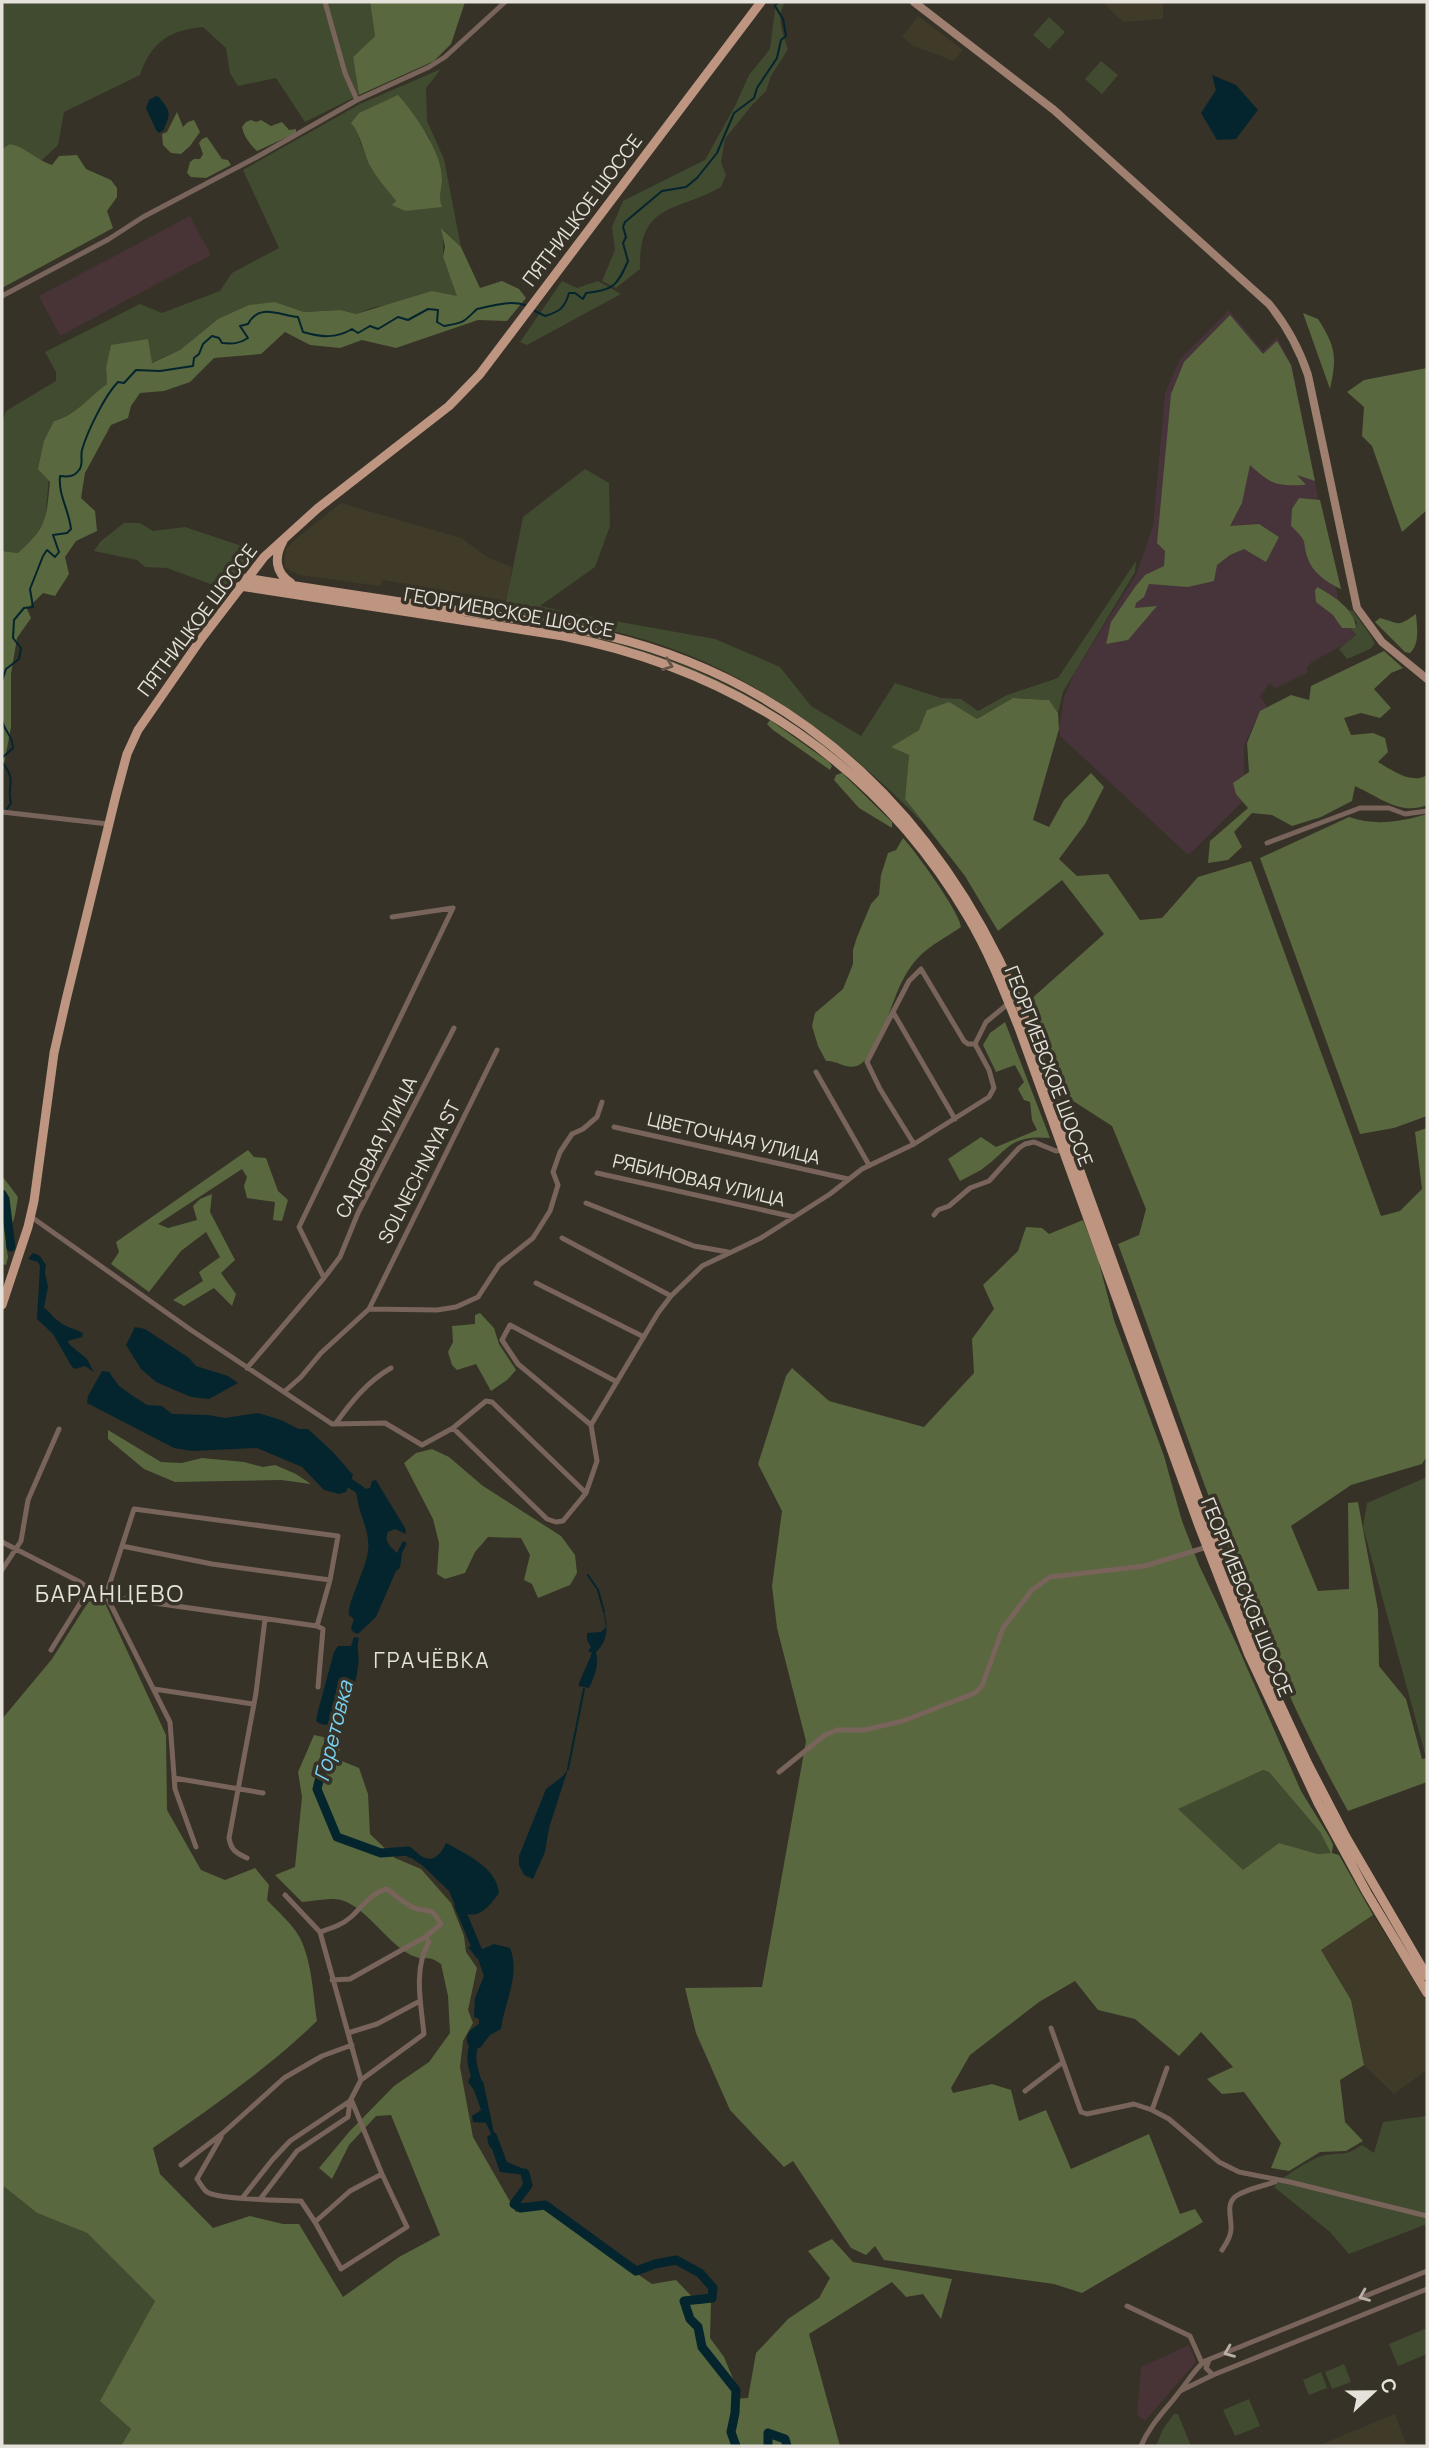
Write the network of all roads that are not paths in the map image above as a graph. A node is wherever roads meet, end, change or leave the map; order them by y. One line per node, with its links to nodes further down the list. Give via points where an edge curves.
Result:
1 (325, 2): 5 (street)
2 (505, 2): 5 (street, via 445,57)
3 (761, 2): 7 (main road, ПЯТНИЦКОЕ ШОССЕ, via 462,394)
4 (914, 2): 10 (main road, via 1054,110 1269,304 1286,325 1308,375 1357,608 1382,642)
5 (356, 100): 6 (street)
6 (2, 296)
7 (286, 535): 8 (main road, ПЯТНИЦКОЕ ШОССЕ); 9 (main road, via 277,564 286,581)
8 (243, 582): 9 (main road, ГЕОРГИЕВСКОЕ ШОССЕ); 13 (main road, ПЯТНИЦКОЕ ШОССЕ, via 138,730); 16 (main road, ГЕОРГИЕВСКОЕ ШОССЕ, one-way to 16, via 611,646 703,678 762,709 830,755 900,822 970,920)
9 (295, 586): 55 (main road, ГЕОРГИЕВСКОЕ ШОССЕ, via 551,624 668,654 717,674 789,715 885,793 956,883 1012,987)
10 (1427, 678)
11 (1427, 811): 14 (street, via 1405,814 1389,808 1360,808)
12 (2, 812): 13 (street)
13 (108, 824): 32 (main road, ПЯТНИЦКОЕ ШОССЕ, via 54,1053)
14 (1267, 843)
15 (392, 917): 36 (street, via 453,908 299,1227)
16 (1009, 1003): 19 (street, via 986,1022); 26 (main road, ГЕОРГИЕВСКОЕ ШОССЕ)
17 (893, 1012): 19 (street, via 908,981 921,969 964,1041); 23 (street); 25 (street, via 867,1062)
18 (454, 1028): 36 (street, САДОВАЯ УЛИЦА, via 340,1257)
19 (975, 1044): 23 (street, via 993,1088 989,1097)
20 (497, 1050): 40 (street, SOLNECHNAYA ST)
21 (816, 1072): 27 (street)
22 (602, 1102): 40 (street, via 597,1117 572,1134 560,1152 553,1172 558,1185 550,1211 533,1238 499,1265 478,1297 437,1310)
23 (954, 1119): 25 (street)
24 (614, 1127): 29 (street, ЦВЕТОЧНАЯ УЛИЦА)
25 (914, 1144): 27 (street)
26 (1062, 1150): 31 (street, via 1034,1142 1018,1147 989,1181 970,1188); 53 (main road, ГЕОРГИЕВСКОЕ ШОССЕ)
27 (869, 1165): 29 (street)
28 (597, 1173): 33 (street, РЯБИНОВАЯ УЛИЦА)
29 (848, 1179): 33 (street)
30 (586, 1203): 35 (street, via 694,1245)
31 (934, 1215)
32 (30, 1216): 39 (main road, ПЯТНИЦКОЕ ШОССЕ); 42 (street)
33 (794, 1217): 35 (street)
34 (562, 1238): 38 (street)
35 (730, 1253): 38 (street, via 702,1266)
36 (324, 1278): 42 (street, САДОВАЯ УЛИЦА)
37 (536, 1283): 41 (street)
38 (671, 1296): 41 (street)
39 (2, 1305)
40 (369, 1309): 45 (street)
41 (644, 1337): 44 (street)
42 (247, 1368): 45 (street)
43 (391, 1368): 46 (street, via 366,1386)
44 (617, 1382): 47 (street); 47 (street, via 510,1325 502,1340 518,1364)
45 (284, 1392): 46 (street)
46 (336, 1423): 48 (street, via 385,1423 422,1445)
47 (591, 1425): 50 (street, via 597,1461)
48 (453, 1428): 50 (street, via 486,1401 492,1402); 50 (street, via 547,1519 563,1521)
49 (59, 1429): 54 (street, via 28,1500 21,1541)
50 (586, 1493)
51 (2, 1542): 54 (street)
52 (122, 1546): 57 (street); 57 (street, via 134,1509 338,1536); 59 (street)
53 (1207, 1547): 55 (street); 66 (street, via 1145,1566 1051,1577 1032,1590 1003,1628 986,1677 975,1693 903,1721 864,1730 837,1730); 77 (main road, ГЕОРГИЕВСКОЕ ШОССЕ, via 1248,1653 1318,1803)
54 (15, 1549): 56 (street); 58 (street, via 80,1581)
55 (1220, 1556): 75 (main road, ГЕОРГИЕВСКОЕ ШОССЕ, via 1307,1762)
56 (2, 1570)
57 (330, 1580): 61 (street)
58 (89, 1590): 59 (street); 62 (street)
59 (106, 1595): 60 (street); 64 (street)
60 (265, 1619): 61 (street); 65 (street)
61 (317, 1626): 63 (street, via 323,1629)
62 (51, 1650)
63 (318, 1687)
64 (154, 1689): 65 (street); 67 (street, via 170,1722)
65 (253, 1704): 68 (street)
66 (779, 1772)
67 (174, 1777): 68 (street); 70 (street)
68 (238, 1788): 69 (street); 71 (street, via 229,1838 231,1848)
69 (263, 1793)
70 (195, 1847)
71 (247, 1858)
72 (285, 1895): 73 (street)
73 (320, 1932): 74 (street, via 336,1927 387,1889 415,1909 426,1908 435,1914 441,1924); 76 (street)
74 (425, 1937): 76 (street, via 350,1979); 78 (street, via 429,1942 423,1951)
75 (1427, 1976)
76 (332, 1980): 80 (street)
77 (1427, 1993)
78 (420, 2001): 80 (street, via 377,2024); 84 (street, via 424,2034)
79 (1051, 2028): 82 (street)
80 (348, 2033): 81 (street)
81 (352, 2045): 84 (street); 88 (street, via 284,2078)
82 (1063, 2062): 85 (street); 87 (street, via 1081,2112 1135,2104)
83 (1167, 2068): 87 (street)
84 (362, 2080): 86 (street)
85 (1025, 2091)
86 (351, 2100): 90 (street); 92 (street, via 290,2141); 93 (street, via 348,2117 297,2151)
87 (1152, 2110): 91 (street, via 1219,2162)
88 (223, 2133): 89 (street); 92 (street, via 197,2179 214,2195)
89 (181, 2165)
90 (382, 2174): 95 (street, via 350,2191); 95 (street, via 407,2227 341,2269)
91 (1278, 2181): 94 (street); 96 (street, via 1231,2201 1231,2228)
92 (243, 2197): 93 (street)
93 (261, 2198): 95 (street, via 301,2201)
94 (1427, 2216)
95 (315, 2222)
96 (1222, 2250)
97 (1427, 2271): 100 (street, one-way to 100)
98 (1427, 2289): 102 (street)
99 (1128, 2306): 101 (street, via 1190,2336)
100 (1209, 2360): 101 (street); 102 (street, via 1206,2368)
101 (1202, 2363): 103 (street)
102 (1213, 2375): 103 (street)
103 (1180, 2391): 104 (street, via 1151,2425)
104 (1141, 2446)

